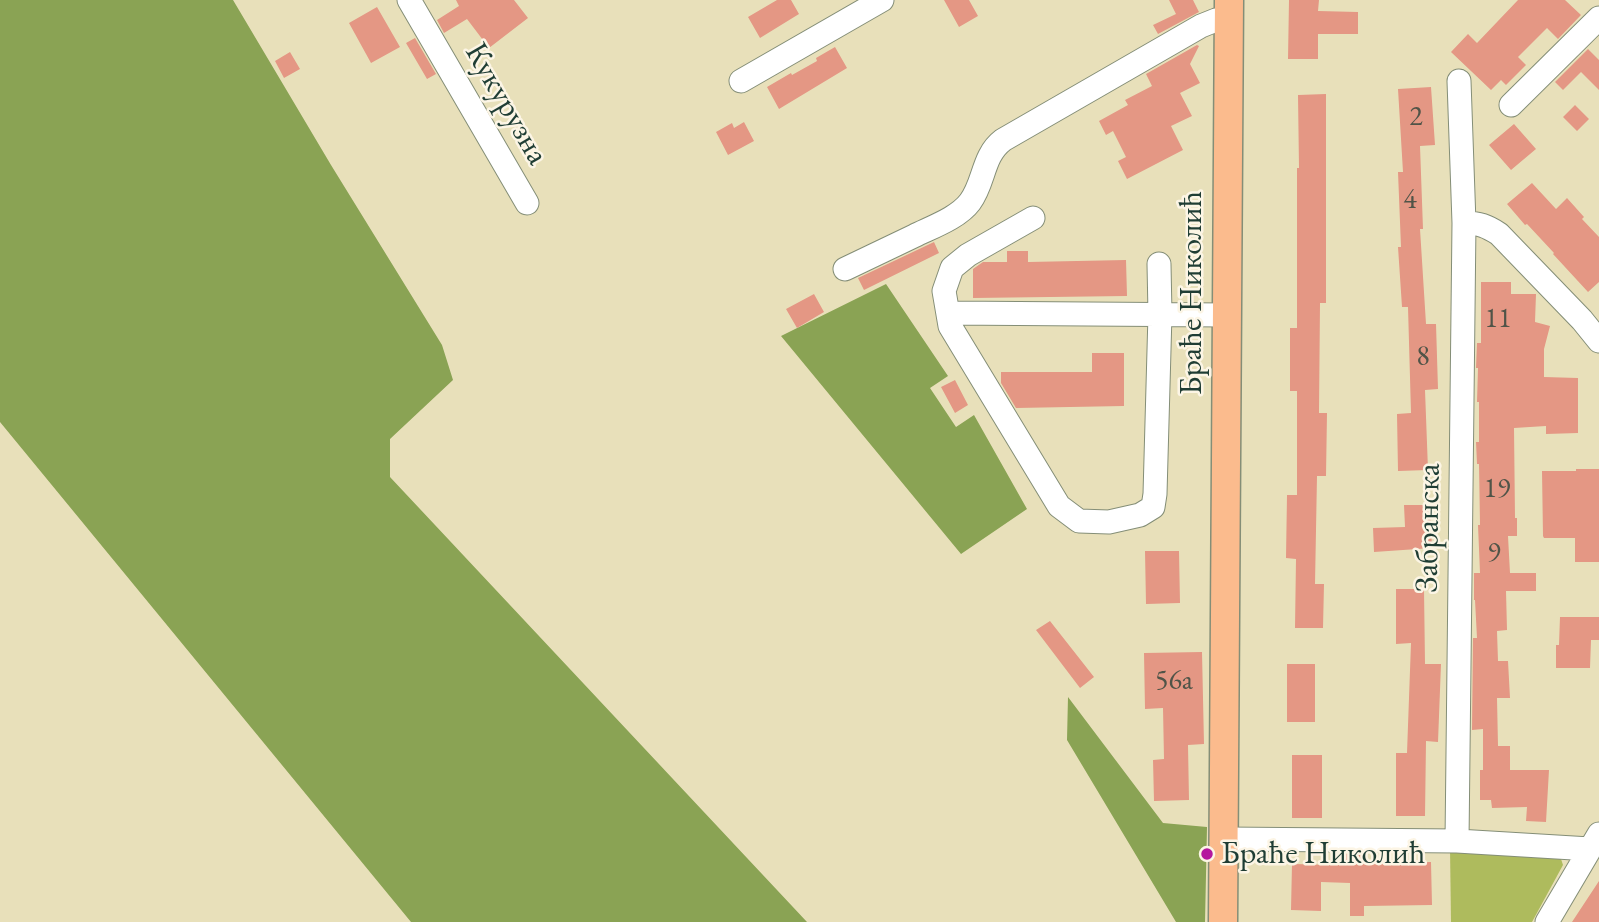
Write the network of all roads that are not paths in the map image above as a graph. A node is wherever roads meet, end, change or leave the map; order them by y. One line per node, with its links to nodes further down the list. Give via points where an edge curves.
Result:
1 (409, 0): 8 (street, Кукурузна)
2 (882, 0): 5 (street)
3 (1229, 9): 12 (street, via 1003,140 990,153 964,209); 15 (main road, Браће Николић)
4 (1599, 18): 7 (street)
5 (741, 81)
6 (1459, 82): 10 (street, Забранска)
7 (1511, 105)
8 (527, 203)
9 (1033, 218): 13 (street, via 951,268 944,291)
10 (1464, 223): 16 (street, via 1479,223 1499,234); 18 (street, Забранска)
11 (1159, 264): 14 (street)
12 (845, 269)
13 (948, 313): 14 (street); 14 (street, via 950,326 1059,506 1079,521 1108,522 1153,507)
14 (1160, 314): 15 (street)
15 (1227, 315): 17 (main road, Браће Николић)
16 (1599, 341)
17 (1225, 839): 18 (street); 20 (main road, Браће Николић)
18 (1457, 841): 19 (street)
19 (1595, 842): 21 (street)
20 (1223, 922)
21 (1547, 922)

